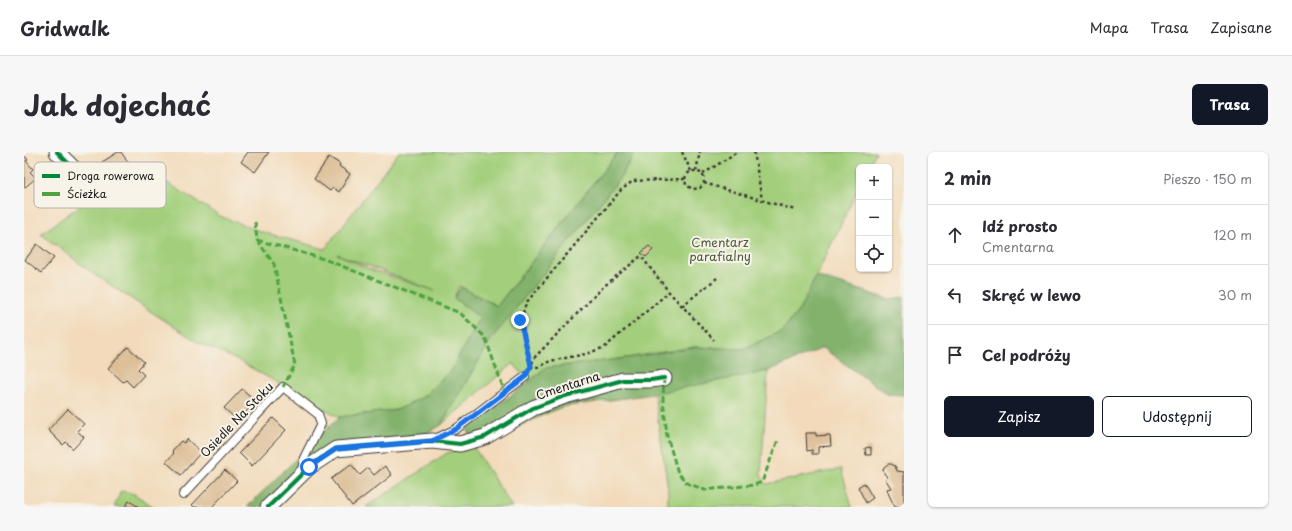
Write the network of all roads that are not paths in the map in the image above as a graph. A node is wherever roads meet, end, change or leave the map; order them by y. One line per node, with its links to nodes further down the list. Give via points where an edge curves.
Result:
1 (57, 152): 2 (street)
2 (67, 162)
3 (525, 377): 5 (lane, Cmentarna, via 456,429)
4 (664, 378): 5 (street, Cmentarna, via 623,380 565,396 533,408 485,437 460,444)
5 (432, 441): 6 (street, Cmentarna, via 336,449)
6 (301, 475): 7 (lane, Osiedle Na Stoku, via 304,458 321,424 318,414 283,387); 8 (street, Cmentarna)
7 (182, 495)
8 (268, 507)

